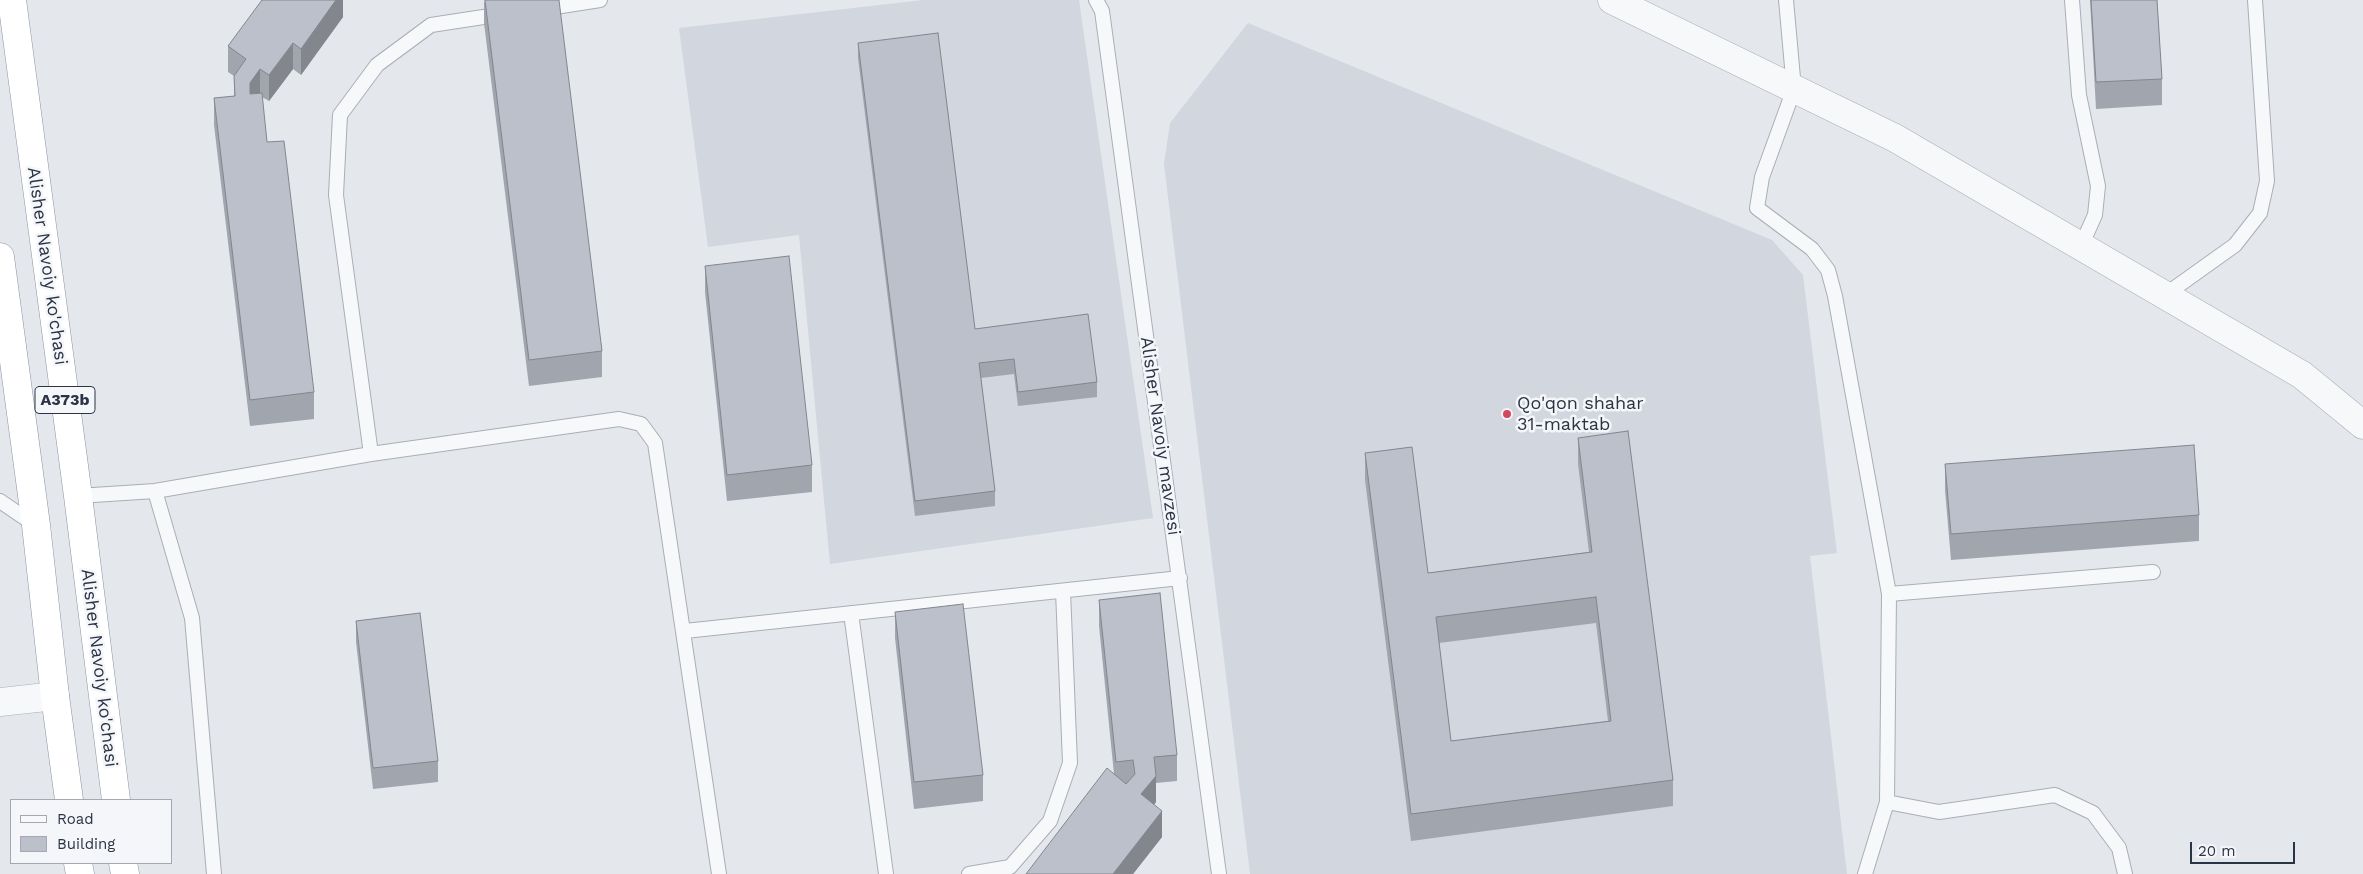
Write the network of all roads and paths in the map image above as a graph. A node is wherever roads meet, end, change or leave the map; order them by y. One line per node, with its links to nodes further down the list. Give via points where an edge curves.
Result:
1 (12, 0): 15 (highway, Alisher Navoiy ko'chasi / A373b)
2 (600, 0): 13 (lane, via 431,25 377,65 340,115 336,195)
3 (1096, 0): 19 (lane, Alisher Navoiy mavzesi, via 1102,11)
4 (1612, 0): 8 (street)
5 (1786, 0): 8 (lane)
6 (2072, 0): 9 (lane, via 2079,94 2098,186 2096,215)
7 (2255, 0): 11 (lane, via 2266,181 2260,213 2235,245)
8 (1794, 89): 9 (street, via 1895,138); 21 (lane, via 1762,177 1757,208 1812,248 1828,270)
9 (2080, 246): 11 (street)
10 (0, 257): 17 (highway, A373b)
11 (2165, 295): 12 (street, via 2302,375)
12 (2363, 425)
13 (371, 454): 14 (lane); 23 (lane, via 619,419 641,424 655,443)
14 (155, 491): 15 (lane); 29 (lane, via 192,618)
15 (78, 496): 27 (highway, Alisher Navoiy ko'chasi / A373b)
16 (0, 501): 17 (lane)
17 (36, 525): 24 (highway, A373b)
18 (2153, 572): 21 (lane)
19 (1180, 578): 20 (lane); 33 (lane, Alisher Navoiy mavzesi)
20 (1063, 591): 22 (lane); 32 (lane, via 1070,763 1050,821 1010,866)
21 (1889, 594): 28 (lane)
22 (851, 613): 23 (lane); 31 (lane)
23 (684, 631): 30 (lane)
24 (55, 696): 25 (street); 26 (highway, A373b)
25 (0, 702)
26 (69, 799)
27 (116, 799)
28 (1887, 802): 34 (lane); 35 (lane, via 1938,812 2055,795 2093,813 2119,848)
29 (214, 874)
30 (720, 874)
31 (886, 874)
32 (969, 874)
33 (1219, 874)
34 (1865, 874)
35 (2125, 874)

